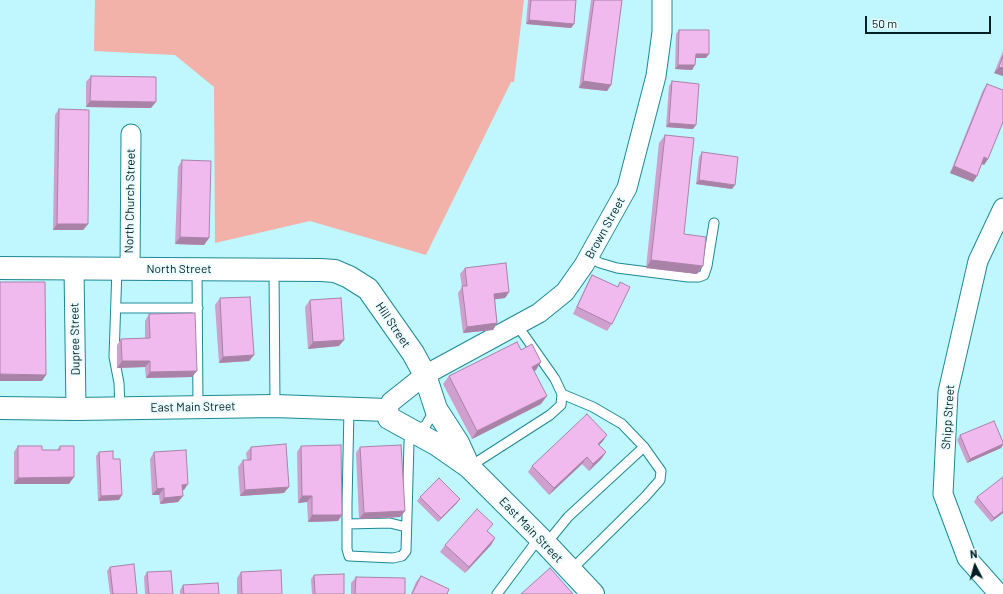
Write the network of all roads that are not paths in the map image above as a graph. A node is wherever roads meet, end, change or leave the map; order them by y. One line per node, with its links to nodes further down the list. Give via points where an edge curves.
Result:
1 (662, 0): 5 (street, Brown Street, via 662,32 656,76 627,188)
2 (131, 134): 8 (street, North Church Street)
3 (1003, 208): 34 (street, Shipp Street, via 978,261 948,392 943,494 967,558)
4 (714, 223): 5 (lane, via 708,266 704,275 699,277 617,268)
5 (589, 257): 14 (street, Brown Street, via 565,292 539,313)
6 (0, 268): 7 (main road, North Street)
7 (74, 268): 8 (main road, North Street); 21 (street, Dupree Street)
8 (124, 268): 9 (main road, North Street); 12 (lane)
9 (197, 269): 10 (main road, North Street); 13 (lane)
10 (274, 270): 11 (main road, North Street, via 335,271); 17 (lane)
11 (355, 281): 15 (main road, Hill Street, via 368,289 413,354)
12 (116, 308): 13 (lane); 20 (lane, via 114,357)
13 (198, 308): 18 (lane)
14 (517, 325): 15 (street, Brown Street); 16 (lane, via 555,379)
15 (425, 376): 23 (main road, East Main Street); 24 (street, via 391,402)
16 (562, 394): 26 (lane, via 593,407 622,424); 27 (lane, via 561,405 550,415)
17 (275, 406): 18 (main road, East Main Street); 22 (main road, East Main Street)
18 (198, 407): 20 (main road, East Main Street)
19 (0, 408): 21 (main road, East Main Street)
20 (120, 408): 21 (main road, East Main Street)
21 (76, 409)
22 (349, 409): 24 (main road, East Main Street); 28 (lane)
23 (436, 409): 25 (lane, via 426,425); 27 (main road, East Main Street, via 458,443)
24 (387, 410): 25 (main road, East Main Street, via 389,418)
25 (413, 432): 27 (main road, East Main Street, via 436,444); 29 (lane, via 409,442)
26 (644, 447): 30 (lane); 31 (lane, via 661,471 660,480)
27 (469, 467): 30 (main road, East Main Street)
28 (347, 524): 29 (lane, via 390,523); 29 (lane, via 349,556 361,558 402,556 406,551)
29 (406, 527)
30 (543, 541): 31 (main road, East Main Street); 33 (lane)
31 (570, 571): 32 (main road, East Main Street)
32 (590, 593)
33 (498, 594)
34 (999, 594)

